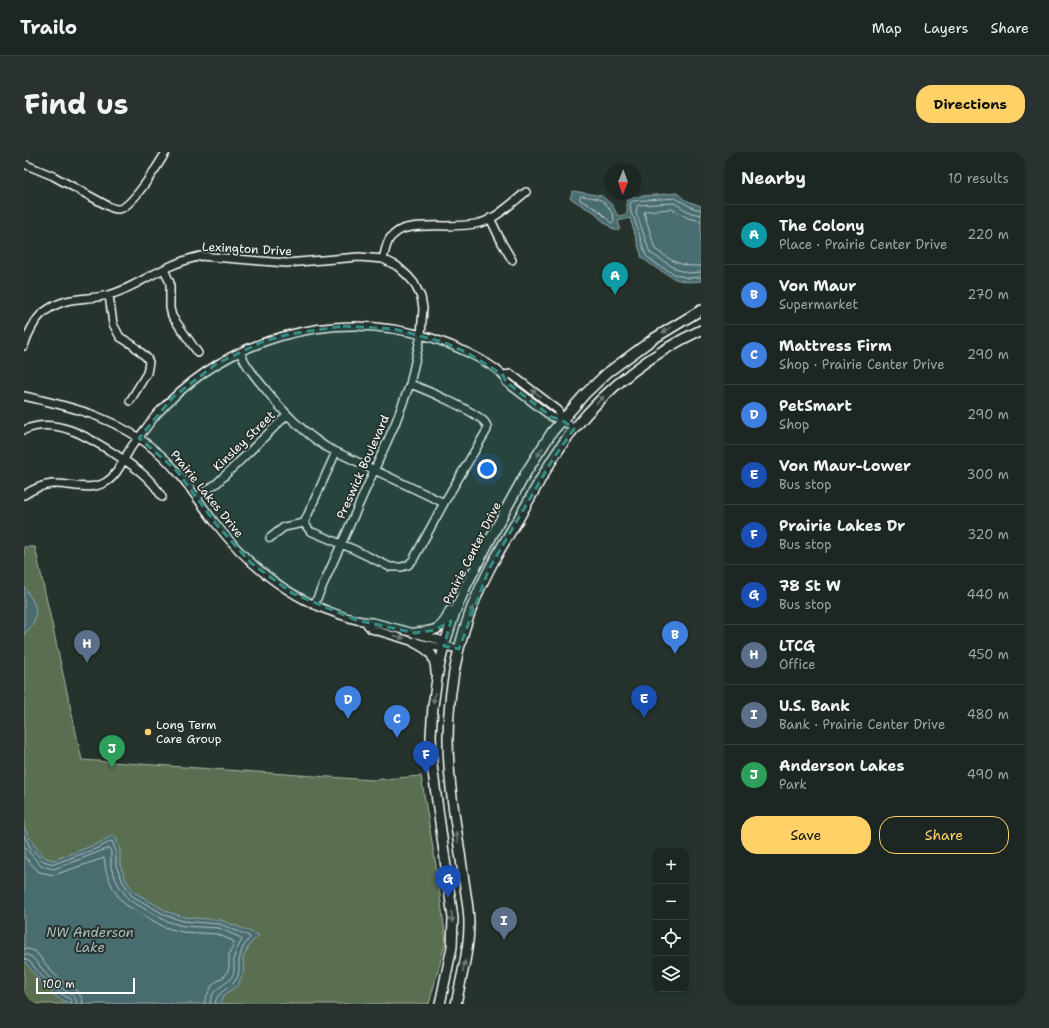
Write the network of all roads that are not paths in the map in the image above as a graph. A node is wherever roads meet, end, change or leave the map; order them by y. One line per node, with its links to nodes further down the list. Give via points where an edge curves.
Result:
1 (166, 152): 2 (street, via 136,194 123,208 116,209)
2 (24, 164)
3 (526, 192): 4 (street)
4 (490, 218): 5 (street, via 480,223 405,228 390,239); 6 (street)
5 (383, 259): 7 (street, Lexington Drive, via 359,257 286,263 201,256); 11 (street, Lexington Drive, via 397,266 414,283 423,308)
6 (512, 260)
7 (164, 269): 8 (street, Lexington Drive); 14 (street, via 170,283 169,303 172,316)
8 (109, 295): 12 (street, Lexington Drive, via 77,298 56,305 38,319); 17 (street, via 113,324 120,338 133,345 149,362 147,373)
9 (701, 310): 19 (main road, Prairie Center Drive, one-way to 19, via 631,354 607,373)
10 (701, 330): 20 (main road, Prairie Center Drive, one-way to 10, via 600,400 634,371 668,346)
11 (421, 335): 13 (street, via 394,329 343,326 290,334 264,341); 15 (street, Preswick Boulevard); 19 (street, via 466,352 503,375 511,374 558,410)
12 (24, 346)
13 (240, 352): 18 (street, via 251,372); 22 (street, via 193,380 155,416)
14 (198, 353)
15 (410, 384): 25 (street, Preswick Boulevard); 29 (street, via 461,406 487,425 487,430)
16 (24, 396): 22 (street, Prairie Lakes Drive, via 84,411 105,419)
17 (130, 401)
18 (287, 415): 23 (street, via 312,438); 28 (street, Kinsley Street, via 217,483)
19 (562, 420): 20 (street); 33 (main road, Prairie Center Drive, one-way to 33, via 527,471)
20 (574, 429): 37 (main road, Prairie Center Drive, one-way to 20, via 475,600 489,569 553,459)
21 (24, 430): 24 (street, via 42,425 67,429 93,439)
22 (139, 438): 24 (street); 28 (street, Prairie Lakes Drive, via 177,471)
23 (336, 452): 25 (street); 30 (street)
24 (124, 460): 26 (street, via 114,476 98,486 52,484); 27 (street, via 152,482)
25 (374, 470): 29 (street); 32 (street, Preswick Boulevard)
26 (24, 494)
27 (162, 497)
28 (197, 497): 34 (street, Prairie Lakes Drive, via 251,563 292,593)
29 (444, 504): 32 (street, via 408,565 390,567)
30 (304, 523): 31 (street, via 284,527); 32 (street, via 310,531)
31 (270, 538)
32 (341, 545): 34 (street, Preswick Boulevard)
33 (479, 562): 35 (main road, via 458,590 444,623 439,628); 36 (main road, Prairie Center Drive, via 455,612)
34 (314, 605): 35 (street, Prairie Lakes Drive, via 365,622 374,622)
35 (414, 637): 36 (street, Prairie Lakes Drive, via 440,640); 38 (main road, via 432,654)
36 (444, 646): 37 (street, Prairie Lakes Drive); 38 (main road, Prairie Center Drive)
37 (459, 649): 40 (main road, Prairie Center Drive, one-way to 37, via 467,950 469,923 448,758 450,698)
38 (437, 681): 39 (main road, Prairie Center Drive, one-way to 39, via 431,750 453,932)
39 (440, 1004)
40 (456, 1004)

